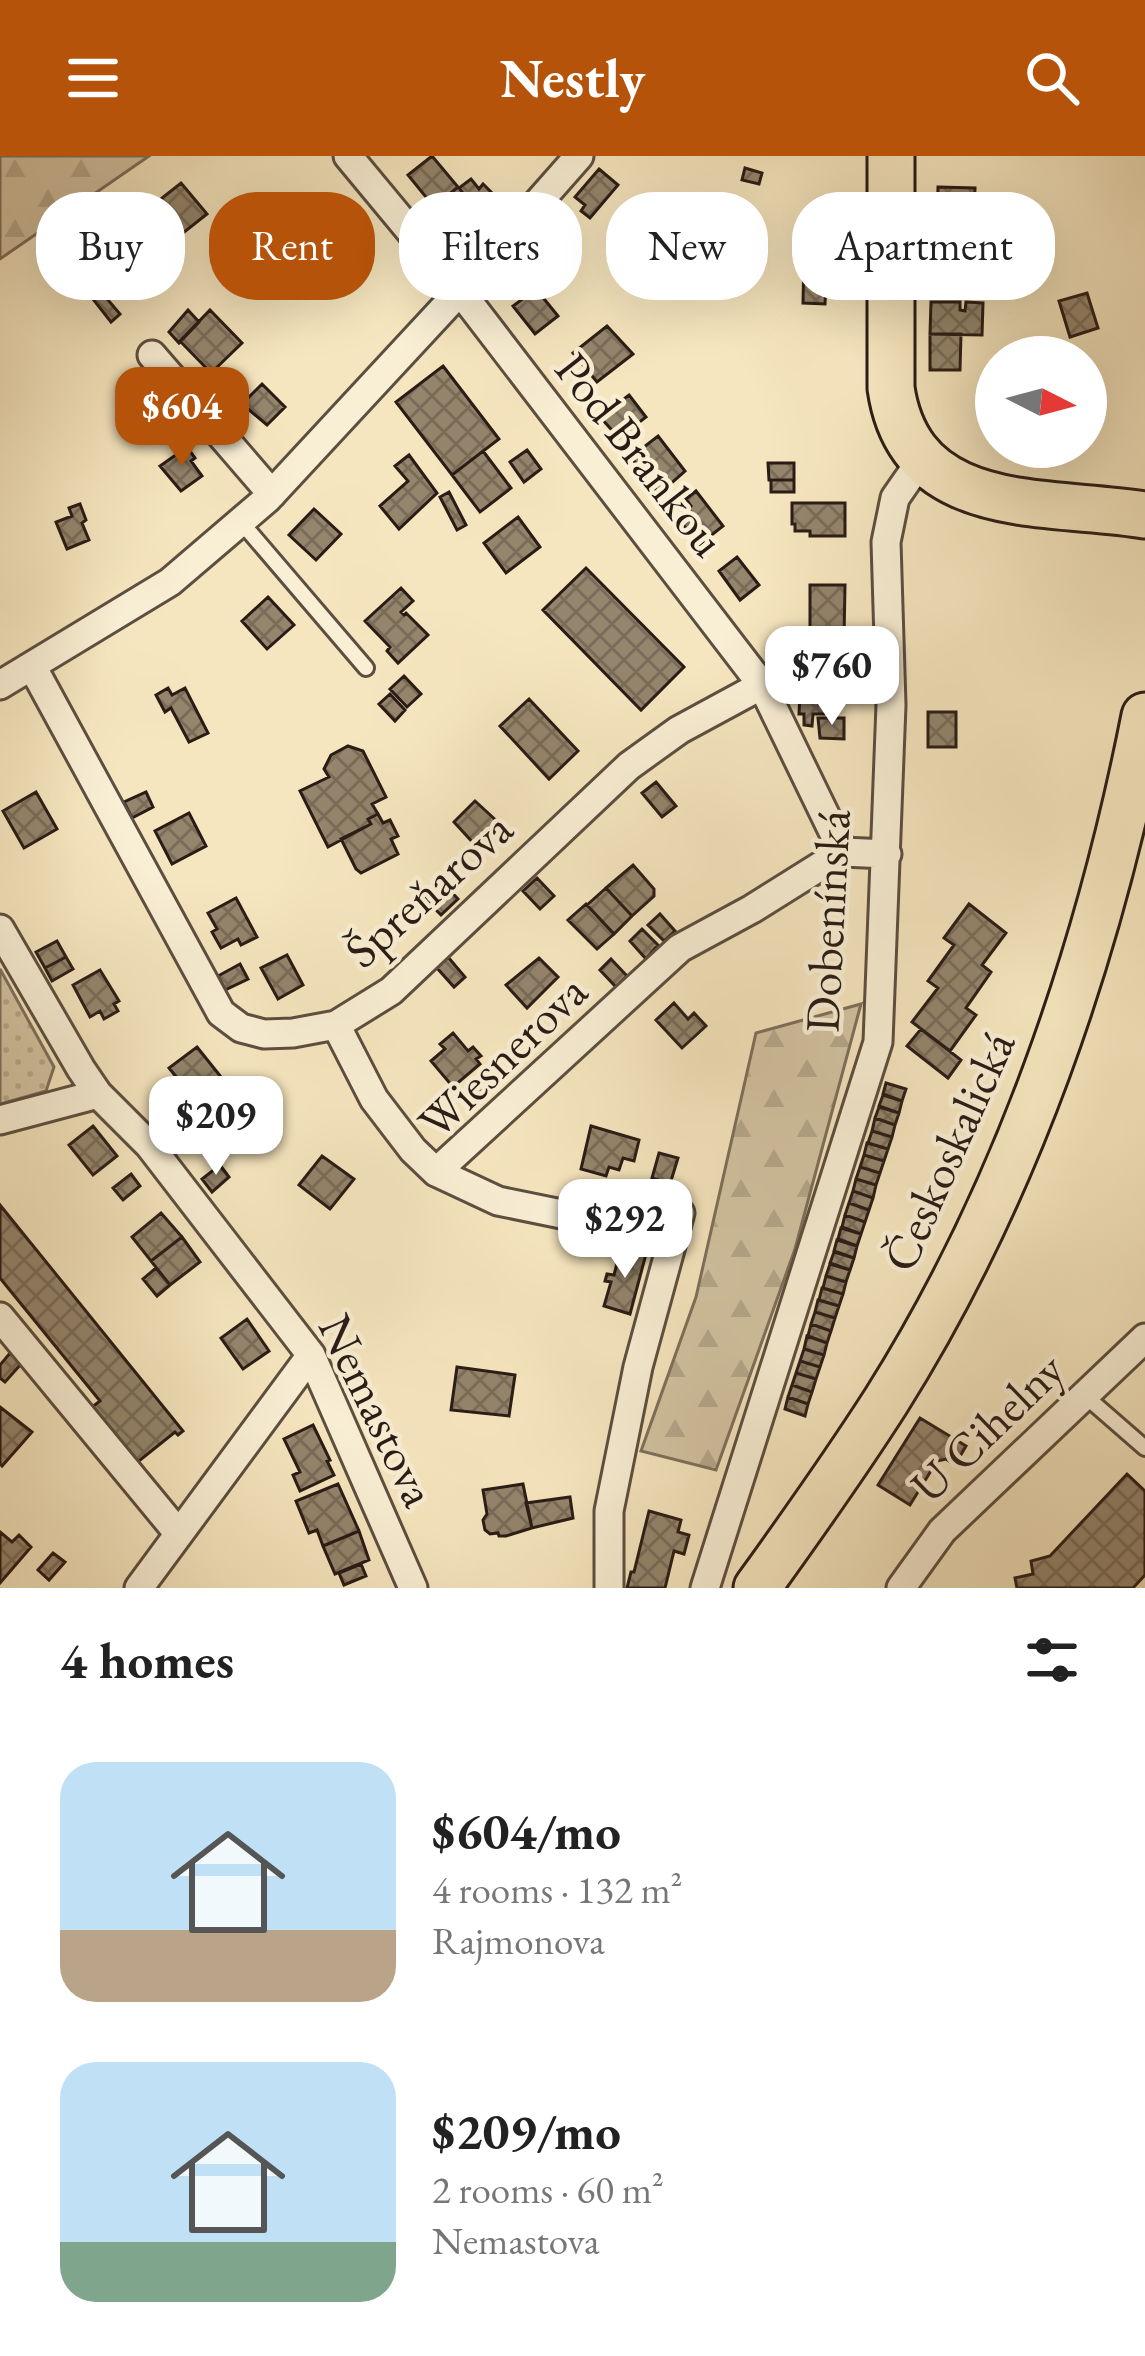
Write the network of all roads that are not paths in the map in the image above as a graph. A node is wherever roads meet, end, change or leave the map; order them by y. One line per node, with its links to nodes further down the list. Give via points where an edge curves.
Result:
1 (348, 156): 5 (street, Pod Brankou)
2 (579, 156): 4 (street)
3 (890, 156): 9 (main road, via 891,388 897,420)
4 (547, 192)
5 (399, 217)
6 (452, 300): 10 (street)
7 (467, 300): 16 (street, Pod Brankou)
8 (152, 356): 10 (street)
9 (922, 459): 11 (main road, via 991,496); 19 (street, Dobenínská, via 895,498 886,542)
10 (272, 494): 12 (street)
11 (1145, 515)
12 (242, 523): 13 (street, via 170,582); 14 (lane)
13 (32, 666): 15 (street); 21 (street, Špreňarova, via 221,1013 264,1034)
14 (366, 668)
15 (0, 685)
16 (762, 685): 18 (street, Pod Brankou); 21 (street, Špreňarova, via 629,766 391,991)
17 (1145, 716): 35 (main road, Českoskalická, via 1090,937 991,1204 887,1399)
18 (843, 853): 19 (street); 24 (street, Wiesnerova, via 680,947)
19 (887, 854): 34 (street, Dobenínská, via 878,1042)
20 (0, 929): 22 (street, Nemastova)
21 (336, 1025): 24 (street, via 374,1100)
22 (98, 1094): 23 (street); 27 (street, Nemastova, via 149,1145)
23 (0, 1120)
24 (436, 1172): 33 (street, Wiesnerova, via 498,1201 581,1218 680,1213 609,1511)
25 (0, 1317): 30 (street)
26 (1145, 1338): 28 (street, U Cihelny)
27 (311, 1354): 30 (street); 32 (street, Nemastova)
28 (1083, 1394): 29 (lane); 36 (street, U Cihelny, via 942,1531)
29 (1145, 1448)
30 (178, 1534): 31 (street)
31 (139, 1588)
32 (413, 1588)
33 (609, 1588)
34 (705, 1588)
35 (757, 1588)
36 (901, 1588)

